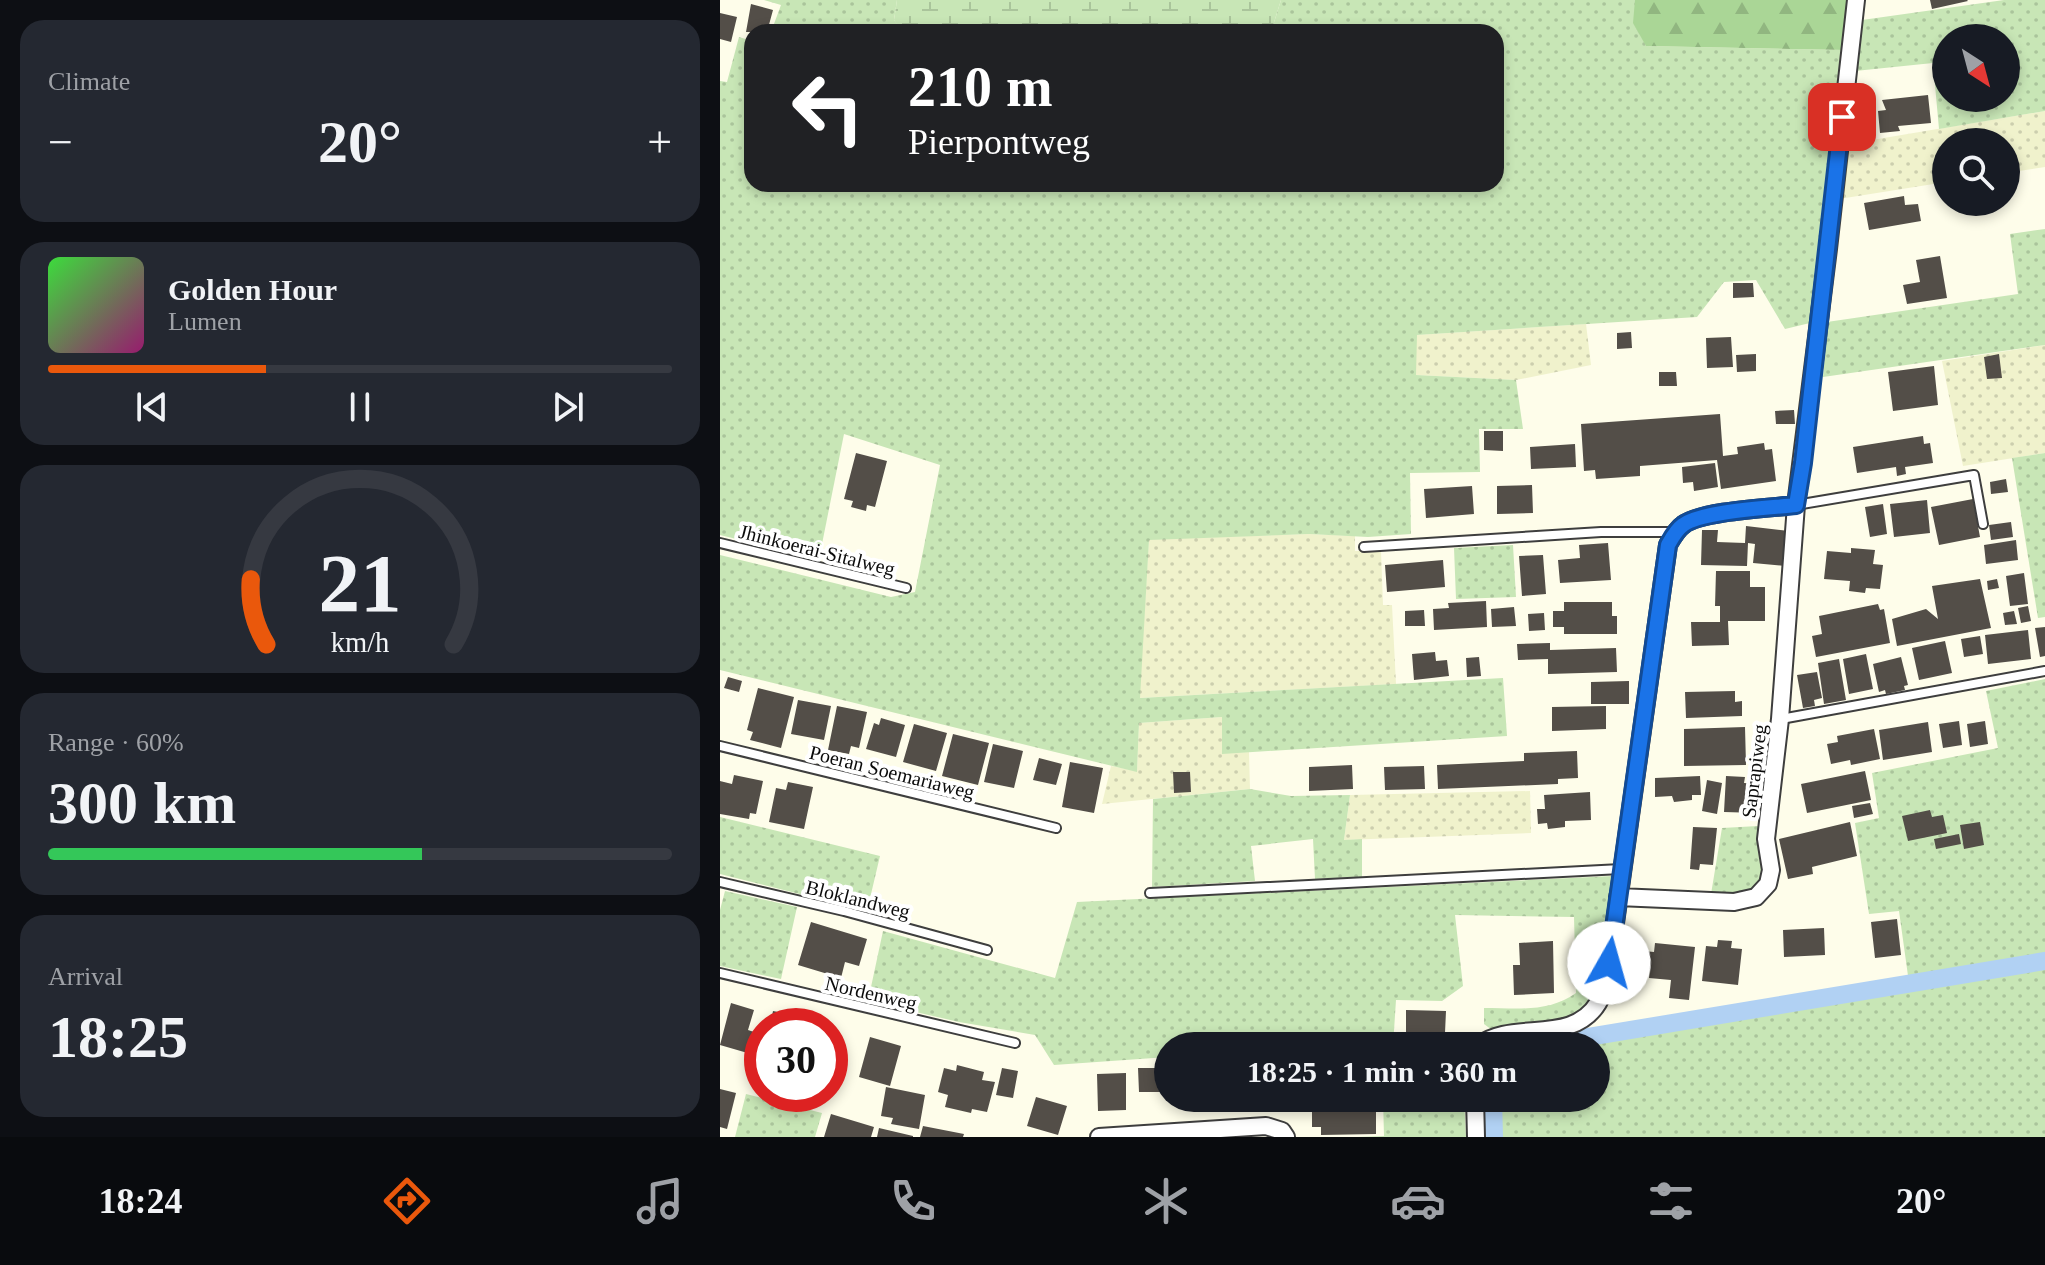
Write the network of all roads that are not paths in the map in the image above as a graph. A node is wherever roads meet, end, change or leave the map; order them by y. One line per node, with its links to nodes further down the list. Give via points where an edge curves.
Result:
1 (1856, 0): 2 (street, Saprapiweg)
2 (1796, 505): 3 (lane, via 1974,475); 4 (street, via 1702,517); 9 (street, Saprapiweg)
3 (1983, 524)
4 (1675, 532): 6 (lane); 12 (street, via 1668,545)
5 (720, 543): 7 (lane, Jhinkoerai-Sitalweg)
6 (1364, 547)
7 (906, 588)
8 (2045, 671): 9 (lane)
9 (1780, 719): 15 (street, Saprapiweg, via 1766,839 1771,870 1765,890 1734,902)
10 (720, 746): 11 (lane, Poeran Soemariaweg)
11 (1056, 828)
12 (1621, 869): 14 (lane); 15 (street)
13 (720, 882): 16 (lane, Bloklandweg)
14 (1150, 893)
15 (1618, 897): 18 (street, via 1599,1003 1572,1026)
16 (987, 950)
17 (720, 973): 19 (lane, Nordenweg)
18 (1527, 1032)
19 (1015, 1043)
20 (1475, 1112): 23 (street)
21 (1099, 1137): 22 (street, via 1266,1126)
22 (1286, 1137)
23 (1476, 1137)

